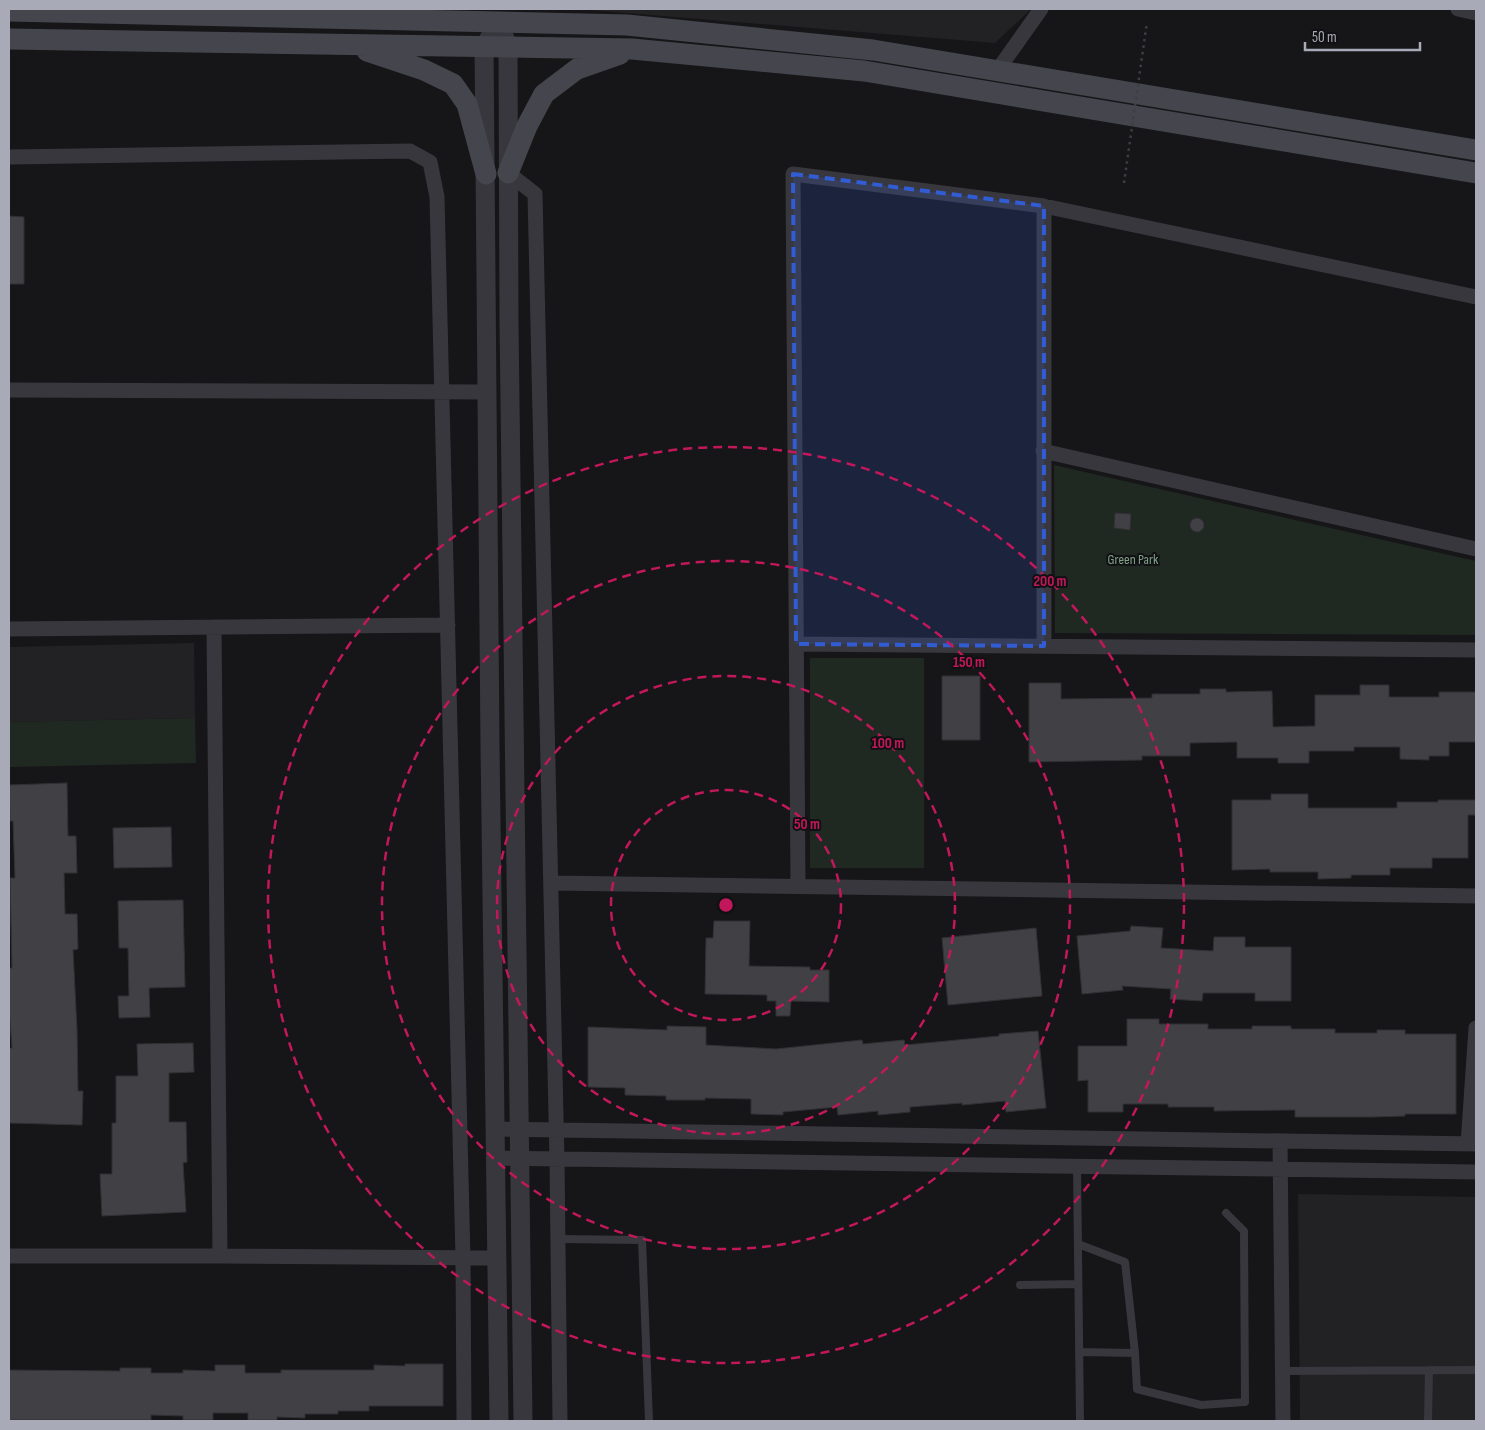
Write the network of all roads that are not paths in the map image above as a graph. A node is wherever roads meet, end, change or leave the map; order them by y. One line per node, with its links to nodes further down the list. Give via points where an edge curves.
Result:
1 (1041, 9): 11 (street)
2 (1458, 9): 4 (street)
3 (9, 11): 5 (main road)
4 (1476, 13)
5 (499, 22): 8 (street); 9 (street); 11 (main road, via 627,25 873,50)
6 (9, 39): 7 (main road)
7 (346, 45): 8 (main road); 16 (main road, via 424,70 453,84 467,104)
8 (484, 47): 9 (main road); 16 (street)
9 (508, 47): 10 (main road); 14 (street)
10 (632, 49): 14 (main road, via 577,69 544,94); 15 (main road, via 864,71)
11 (997, 71): 12 (main road)
12 (1476, 150)
13 (9, 157): 20 (street, via 410,151 430,162 437,197)
14 (508, 173): 30 (street, via 535,194); 35 (street)
15 (1476, 173)
16 (486, 174): 21 (street)
17 (1044, 206): 18 (street); 22 (street); 27 (street, via 793,174)
18 (1476, 297)
19 (9, 390): 20 (street)
20 (442, 392): 21 (street); 24 (street)
21 (487, 392): 34 (street)
22 (1043, 451): 23 (street); 28 (street)
23 (1476, 549)
24 (448, 625): 25 (street); 51 (street)
25 (214, 627): 26 (street); 50 (street)
26 (9, 629)
27 (796, 644): 28 (street); 31 (street)
28 (1044, 646): 29 (street)
29 (1476, 650)
30 (551, 883): 31 (street); 36 (street)
31 (798, 885): 32 (street)
32 (1476, 896)
33 (1476, 1028): 38 (street)
34 (495, 1130): 35 (street); 39 (street)
35 (520, 1130): 36 (street); 40 (street)
36 (557, 1130): 37 (street); 41 (street)
37 (1280, 1141): 38 (street); 43 (street)
38 (1472, 1144)
39 (496, 1158): 40 (street); 52 (street)
40 (520, 1158): 41 (street); 48 (street)
41 (557, 1158): 42 (street); 46 (street)
42 (1077, 1166): 43 (street); 47 (lane)
43 (1281, 1169): 44 (street); 60 (street)
44 (1476, 1172)
45 (1226, 1213): 57 (lane, via 1244,1231 1246,1402 1200,1406 1137,1389)
46 (558, 1238): 64 (street); 65 (lane, via 642,1240)
47 (1078, 1244): 54 (lane); 57 (lane, via 1125,1262)
48 (521, 1246): 52 (street); 53 (street)
49 (9, 1256): 50 (street)
50 (220, 1256): 51 (street)
51 (463, 1258): 52 (street); 61 (street)
52 (497, 1259): 53 (street); 62 (street)
53 (521, 1273): 63 (street)
54 (1078, 1284): 55 (lane); 56 (lane)
55 (1020, 1285)
56 (1079, 1352): 57 (lane); 66 (lane)
57 (1135, 1353)
58 (1429, 1370): 59 (lane); 60 (lane); 68 (lane)
59 (1476, 1370)
60 (1283, 1371): 67 (street)
61 (464, 1421)
62 (499, 1421)
63 (523, 1421)
64 (560, 1421)
65 (648, 1421)
66 (1080, 1421)
67 (1283, 1421)
68 (1428, 1421)

